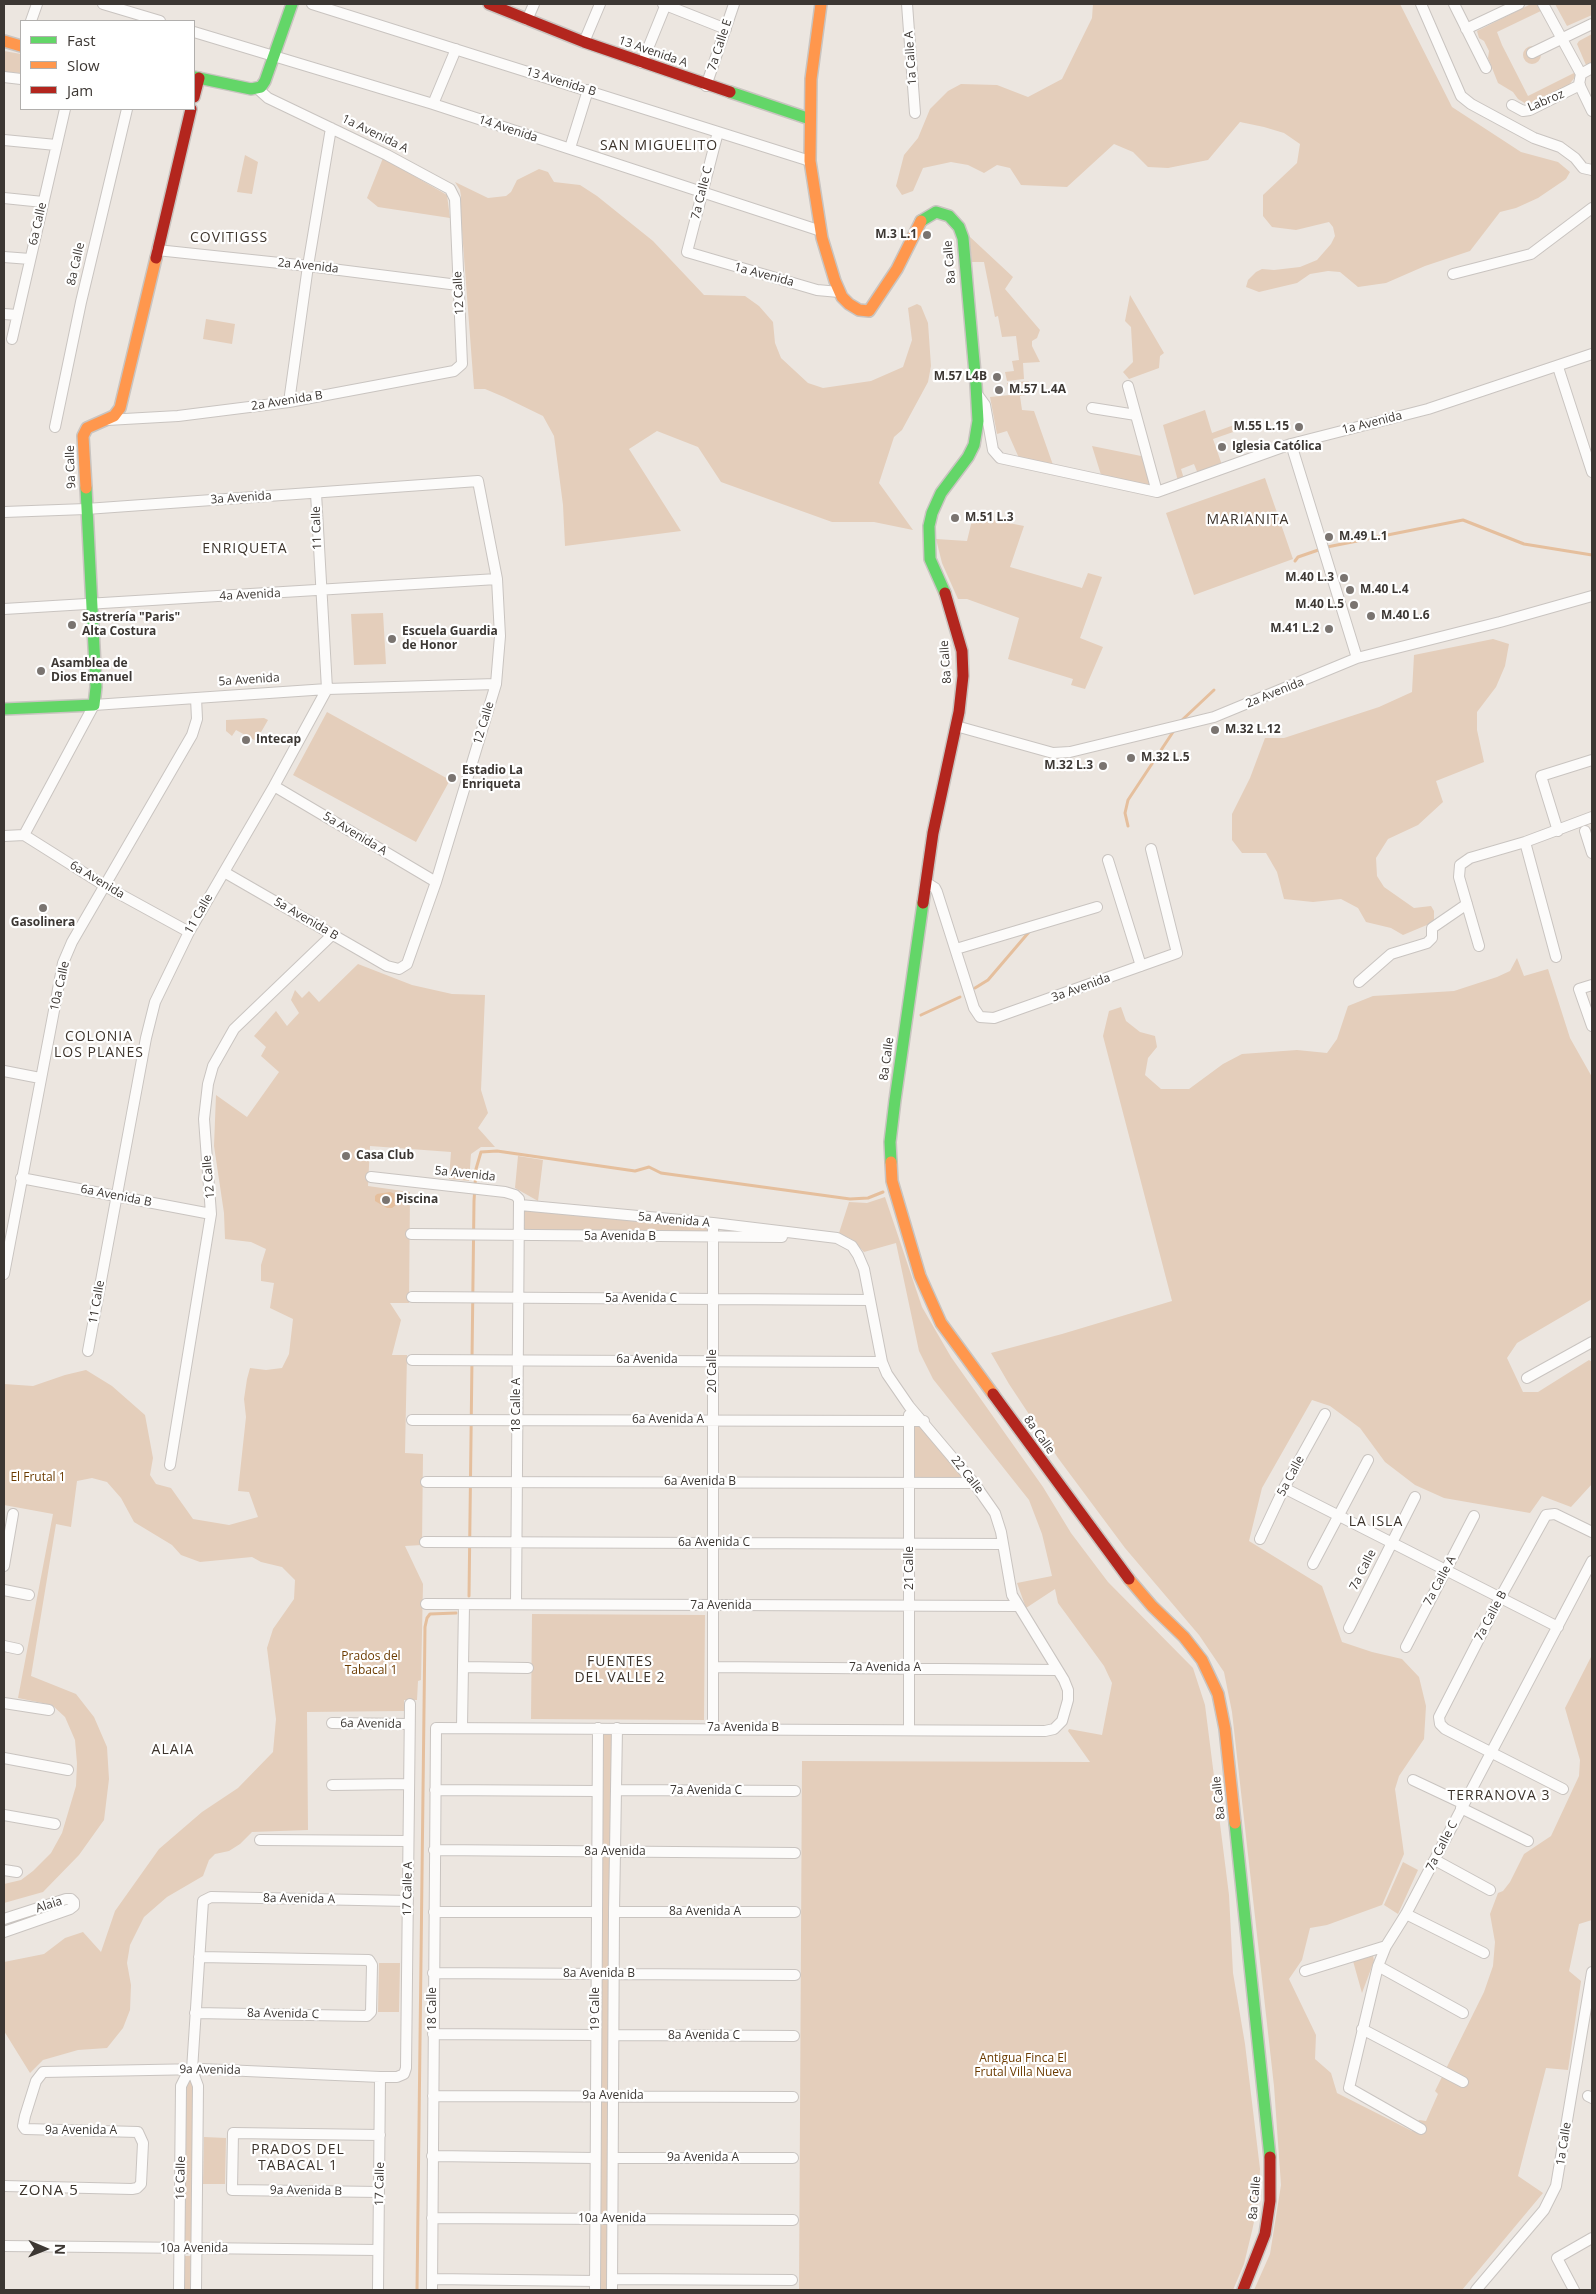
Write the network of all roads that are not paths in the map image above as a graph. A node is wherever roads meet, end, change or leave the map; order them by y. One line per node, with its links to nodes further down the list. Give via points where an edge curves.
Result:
1 (37, 4): 16 (street)
2 (103, 4): 17 (street)
3 (292, 4): 29 (main road)
4 (312, 4): 27 (street, 13 Avenida B)
5 (489, 4): 18 (main road, 13 Avenida A)
6 (534, 4): 18 (street)
7 (600, 4): 25 (street)
8 (665, 4): 21 (street); 30 (street)
9 (734, 4): 21 (street, 7a Calle E)
10 (821, 4): 48 (main road, 8a Calle, via 811,79)
11 (907, 4): 47 (street, 1a Calle A)
12 (1421, 4): 55 (street, via 1461,96 1534,138 1560,147 1583,168)
13 (1454, 4): 20 (street)
14 (1518, 4): 20 (street)
15 (1543, 4): 23 (street)
16 (31, 20)
17 (157, 20)
18 (527, 20): 25 (main road, 13 Avenida A)
19 (1592, 24): 23 (street)
20 (1466, 28): 31 (street)
21 (726, 29): 38 (street, 7a Calle E)
22 (195, 32): 29 (street, 14 Avenida)
23 (1562, 38): 28 (street); 33 (street)
24 (4, 40): 26 (main road)
25 (584, 42): 30 (main road, 13 Avenida A)
26 (20, 46)
27 (456, 49): 40 (street, 13 Avenida B); 41 (street)
28 (1537, 51)
29 (274, 55): 39 (main road, via 265,81); 41 (street, 14 Avenida)
30 (642, 63): 38 (main road, 13 Avenida A)
31 (1486, 68)
32 (1592, 68): 33 (street)
33 (1581, 74): 37 (street, Labroz)
34 (4, 77): 36 (street)
35 (196, 77): 39 (main road, 1a Avenida A)
36 (20, 79)
37 (1580, 85): 42 (street, Labroz, via 1530,110 1523,111); 46 (street, Labroz)
38 (706, 86): 48 (main road, 13 Avenida A)
39 (258, 89): 49 (street, 1a Avenida A, via 268,98)
40 (588, 90): 50 (street, 13 Avenida B); 53 (street)
41 (434, 104): 53 (street, 14 Avenida)
42 (1512, 105)
43 (65, 110): 52 (street, 6a Calle)
44 (127, 110): 82 (street, 8a Calle)
45 (191, 110): 62 (main road, 9a Calle)
46 (1592, 111)
47 (916, 113)
48 (810, 119): 54 (main road, 8a Calle)
49 (331, 128): 60 (street, 1a Avenida A, via 447,187 455,199); 66 (street)
50 (718, 132): 54 (street, 13 Avenida B); 56 (street, 7a Calle C)
51 (4, 140): 52 (street)
52 (56, 145): 58 (street, 6a Calle)
53 (570, 148): 56 (street, 14 Avenida)
54 (810, 161): 61 (main road, 8a Calle)
55 (1592, 170)
56 (702, 191): 61 (street, 14 Avenida); 63 (street, 7a Calle C, via 687,250)
57 (4, 198): 58 (street)
58 (43, 202): 65 (street, 6a Calle)
59 (1592, 208): 67 (street, via 1531,254)
60 (456, 222): 68 (street, 12 Calle)
61 (821, 231): 69 (main road, 8a Calle)
62 (157, 250): 66 (street, 2a Avenida); 81 (main road, 9a Calle, via 122,401 117,413)
63 (689, 254): 69 (street, 1a Avenida, via 817,290)
64 (4, 257): 65 (street)
65 (30, 260): 71 (street, 6a Calle)
66 (308, 266): 68 (street, 2a Avenida); 78 (street)
67 (1453, 274)
68 (458, 285): 74 (street, 12 Calle)
69 (839, 292): 77 (main road, 8a Calle, via 857,309 870,310 901,263 922,219 936,212 948,216 959,227 963,238)
70 (4, 314): 71 (street)
71 (17, 315): 72 (street, 6a Calle)
72 (12, 339)
73 (1592, 354): 75 (street, 1a Avenida)
74 (462, 364): 78 (street, 2a Avenida B, via 454,371)
75 (1558, 367): 83 (street, 1a Avenida, via 1428,409); 84 (street)
76 (1128, 386): 80 (street)
77 (977, 393): 86 (street, via 985,405 992,450 1000,458); 101 (main road, 8a Calle, via 978,421 974,445 938,499 928,533 930,559 950,606 962,651 963,676)
78 (289, 402): 81 (street, 2a Avenida B, via 178,416)
79 (1092, 408): 80 (street)
80 (1136, 415): 86 (street)
81 (106, 420): 88 (main road, 9a Calle, via 87,428 84,434)
82 (55, 427)
83 (1292, 444): 86 (street, 1a Avenida); 95 (street)
84 (1592, 472)
85 (478, 482): 87 (street, 3a Avenida); 90 (street, 12 Calle)
86 (1157, 492)
87 (316, 493): 88 (street, 3a Avenida); 91 (street, 11 Calle)
88 (86, 509): 89 (street, 3a Avenida); 93 (main road, 9a Calle)
89 (4, 512)
90 (497, 579): 91 (street, 4a Avenida); 96 (street, 12 Calle, via 500,636)
91 (320, 591): 93 (street, 4a Avenida); 97 (street, 11 Calle)
92 (1592, 596): 95 (street, 2a Avenida)
93 (92, 604): 94 (street, 4a Avenida); 99 (main road, 9a Calle)
94 (4, 609)
95 (1357, 658): 101 (street, 2a Avenida, via 1247,705 1168,729 1057,754)
96 (496, 684): 97 (street, 5a Avenida); 114 (street, 12 Calle)
97 (327, 689): 98 (street, 5a Avenida); 103 (street, 11 Calle)
98 (196, 698): 99 (street, 5a Avenida); 116 (street, 10a Calle, via 197,719 192,735)
99 (94, 705): 100 (main road, 5a Avenida); 107 (street, 9a Calle)
100 (4, 710)
101 (956, 726): 115 (main road, 8a Calle, via 937,811)
102 (1592, 760): 105 (street, via 1541,776)
103 (274, 786): 113 (street, 11 Calle); 114 (street, 5a Avenida A)
104 (1592, 817): 105 (street)
105 (1558, 830): 109 (street)
106 (1585, 831): 111 (street)
107 (24, 835): 108 (street); 116 (street, 6a Avenida)
108 (4, 836)
109 (1525, 842): 117 (street, via 1470,858 1460,865 1459,877); 123 (street)
110 (1151, 849): 125 (street, 3a Avenida, via 1177,953)
111 (1592, 853)
112 (1108, 860): 125 (street)
113 (224, 872): 119 (street, 11 Calle); 120 (street, 5a Avenida B)
114 (436, 882): 124 (street, 12 Calle, via 406,964 399,969)
115 (927, 883): 122 (street, via 937,892); 302 (main road, 8a Calle, via 893,1110 890,1154 894,1189 920,1276 941,1323 1135,1587 1202,1660 1221,1704 1271,2171 1265,2234)
116 (105, 886): 119 (street, 6a Avenida); 130 (street, 10a Calle, via 63,963)
117 (1467, 904): 121 (street); 126 (street, via 1432,928 1432,938 1427,943 1390,954)
118 (1097, 907): 122 (street)
119 (189, 932): 133 (street, 11 Calle, via 155,1002)
120 (333, 934): 124 (street, 5a Avenida B); 135 (street, 12 Calle, via 234,1028 213,1066 204,1119)
121 (1479, 946)
122 (956, 949): 125 (street, 3a Avenida, via 972,1004 978,1015 984,1018 1003,1015)
123 (1556, 957)
124 (388, 966)
125 (1141, 966)
126 (1359, 982)
127 (1592, 984): 128 (street, via 1580,989)
128 (1592, 1026)
129 (4, 1071): 130 (street)
130 (40, 1078): 132 (street, 10a Calle)
131 (371, 1177): 134 (street, 5a Avenida, via 513,1194)
132 (21, 1178): 133 (street, 6a Avenida B); 141 (street, 10a Calle)
133 (116, 1196): 135 (street, 6a Avenida B); 147 (street, 11 Calle)
134 (520, 1205): 136 (street, 5a Avenida A); 138 (street, 18 Calle A)
135 (211, 1214): 161 (street, 12 Calle)
136 (713, 1223): 139 (street, 20 Calle); 140 (street, 5a Avenida A)
137 (411, 1234): 138 (street, 5a Avenida B)
138 (519, 1237): 139 (street, 5a Avenida B); 143 (street, 18 Calle A)
139 (713, 1237): 140 (street, 5a Avenida B); 144 (street, 20 Calle)
140 (828, 1237): 145 (street, 22 Calle, via 844,1241 858,1255)
141 (4, 1274)
142 (412, 1297): 143 (street, 5a Avenida C)
143 (518, 1298): 144 (street, 5a Avenida C); 149 (street, 18 Calle A)
144 (713, 1300): 145 (street, 5a Avenida C); 150 (street, 20 Calle)
145 (870, 1300): 151 (street, 22 Calle)
146 (1592, 1342): 152 (street)
147 (88, 1351)
148 (412, 1360): 149 (street, 6a Avenida)
149 (518, 1360): 150 (street, 6a Avenida); 156 (street, 18 Calle A)
150 (713, 1360): 151 (street, 6a Avenida); 157 (street, 20 Calle)
151 (882, 1362): 153 (street, 22 Calle, via 891,1382)
152 (1527, 1378)
153 (909, 1406): 158 (street, 21 Calle); 159 (street, 22 Calle)
154 (1325, 1414): 167 (street, 5a Calle)
155 (412, 1420): 156 (street, 6a Avenida A)
156 (517, 1420): 157 (street, 6a Avenida A); 163 (street, 18 Calle A)
157 (713, 1420): 158 (street, 6a Avenida A); 164 (street, 20 Calle)
158 (909, 1421): 159 (street, 6a Avenida A); 165 (street, 21 Calle)
159 (924, 1421): 166 (street, 22 Calle)
160 (1368, 1460): 170 (street)
161 (170, 1465)
162 (426, 1482): 163 (street, 6a Avenida B)
163 (517, 1482): 164 (street, 6a Avenida B); 175 (street, 18 Calle A)
164 (713, 1482): 165 (street, 6a Avenida B); 176 (street, 20 Calle)
165 (910, 1482): 166 (street, 6a Avenida B); 178 (street, 21 Calle)
166 (974, 1483): 179 (street, 22 Calle, via 995,1513)
167 (1284, 1488): 170 (street); 173 (street, 5a Calle)
168 (1415, 1497): 177 (street, 7a Calle)
169 (13, 1514): 182 (street)
170 (1339, 1516): 177 (street); 181 (street)
171 (1474, 1516): 183 (street, 7a Calle A)
172 (1592, 1532): 186 (street, 7a Calle B, via 1549,1513)
173 (1260, 1539)
174 (425, 1542): 175 (street, 6a Avenida C)
175 (516, 1542): 176 (street, 6a Avenida C); 188 (street, 18 Calle A)
176 (713, 1543): 178 (street, 6a Avenida C); 191 (street, 20 Calle)
177 (1392, 1543): 183 (street); 194 (street, 7a Calle)
178 (910, 1544): 179 (street, 6a Avenida C); 190 (street, 21 Calle)
179 (1003, 1544): 192 (street, 22 Calle, via 1009,1583)
180 (1592, 1561): 193 (street, 7a Calle C)
181 (1313, 1564)
182 (4, 1566)
183 (1446, 1571): 186 (street); 196 (street, 7a Calle A)
184 (4, 1590): 185 (street)
185 (29, 1595)
186 (1500, 1598): 193 (street); 215 (street, 7a Calle B, via 1439,1722 1445,1729)
187 (426, 1604): 189 (street, 7a Avenida)
188 (516, 1604): 189 (street, 7a Avenida); 191 (street, 7a Avenida)
189 (464, 1605): 198 (street)
190 (910, 1605): 191 (street, 7a Avenida); 192 (street, 7a Avenida); 201 (street, 21 Calle)
191 (713, 1606): 199 (street, 20 Calle)
192 (1017, 1606): 202 (street, 22 Calle)
193 (1558, 1627): 215 (street, 7a Calle C)
194 (1349, 1628)
195 (4, 1646): 197 (street)
196 (1406, 1647)
197 (18, 1649)
198 (463, 1667): 200 (street); 208 (street)
199 (713, 1667): 201 (street, 7a Avenida A); 212 (street, 20 Calle)
200 (528, 1668)
201 (909, 1668): 202 (street, 7a Avenida A); 213 (street, 21 Calle)
202 (1057, 1670): 214 (street, 22 Calle, via 1068,1690 1068,1700 1062,1721)
203 (4, 1702): 205 (street)
204 (410, 1704): 207 (street, 17 Calle A)
205 (48, 1710)
206 (332, 1723): 207 (street, 6a Avenida)
207 (410, 1724): 219 (street, 17 Calle A)
208 (462, 1727): 209 (street, 7a Avenida B); 210 (street, 7a Avenida B)
209 (436, 1728): 222 (street, 18 Calle)
210 (598, 1728): 211 (street, 7a Avenida B); 224 (street, 19 Calle)
211 (617, 1728): 212 (street, 7a Avenida B); 223 (street, 19 Calle)
212 (713, 1728): 213 (street, 7a Avenida B)
213 (908, 1730): 214 (street, 7a Avenida B)
214 (1049, 1731)
215 (1490, 1752): 221 (street); 226 (street, 7a Calle C)
216 (4, 1758): 217 (street)
217 (68, 1770)
218 (1413, 1780): 226 (street)
219 (409, 1784): 220 (street); 230 (street, 17 Calle A)
220 (332, 1785)
221 (1563, 1789)
222 (435, 1790): 224 (street); 232 (street, 18 Calle)
223 (617, 1790): 225 (street, 7a Avenida C); 234 (street, 19 Calle)
224 (597, 1791): 233 (street, 19 Calle)
225 (795, 1791)
226 (1462, 1806): 231 (street); 236 (street, 7a Calle C)
227 (4, 1815): 228 (street)
228 (55, 1824)
229 (260, 1840): 230 (street)
230 (408, 1841): 240 (street, 17 Calle A)
231 (1528, 1841)
232 (434, 1850): 233 (street, 8a Avenida); 242 (street, 18 Calle)
233 (596, 1852): 234 (street, 8a Avenida); 243 (street, 19 Calle)
234 (615, 1852): 235 (street, 8a Avenida); 244 (street, 19 Calle)
235 (795, 1853)
236 (1435, 1860): 239 (street); 246 (street, 7a Calle C)
237 (4, 1870): 238 (street)
238 (17, 1872)
239 (1490, 1890)
240 (408, 1901): 241 (street, 8a Avenida A, via 211,1898 203,1901); 268 (street, 17 Calle A)
241 (202, 1912): 251 (street, 16 Calle)
242 (434, 1912): 243 (street); 255 (street, 18 Calle)
243 (596, 1912): 256 (street, 19 Calle)
244 (614, 1912): 245 (street, 8a Avenida A); 257 (street, 19 Calle)
245 (795, 1912)
246 (1406, 1914): 249 (street, 7a Calle C); 250 (street)
247 (4, 1919): 248 (street, Alaia, via 66,1899 74,1902 70,1909)
248 (4, 1932)
249 (1386, 1946): 252 (street, 7a Calle C); 253 (street)
250 (1484, 1954)
251 (199, 1957): 259 (street, 16 Calle); 259 (street, 8a Avenida C, via 370,1961 370,2015)
252 (1378, 1966): 260 (street); 262 (street, 7a Calle C)
253 (1305, 1972)
254 (1592, 1972): 261 (street, 1a Calle)
255 (433, 1973): 256 (street, 8a Avenida B); 263 (street, 18 Calle)
256 (596, 1974): 257 (street, 8a Avenida B); 264 (street, 19 Calle)
257 (614, 1974): 258 (street, 8a Avenida B); 265 (street, 19 Calle)
258 (795, 1975)
259 (195, 2013): 267 (street, 16 Calle)
260 (1463, 2013)
261 (1588, 2026): 303 (street, 1a Calle, via 1554,2193 1531,2226)
262 (1362, 2029): 270 (street); 276 (street, 7a Calle C, via 1349,2088)
263 (433, 2034): 264 (street); 271 (street, 18 Calle)
264 (596, 2035): 272 (street, 19 Calle)
265 (614, 2035): 266 (street, 8a Avenida C); 273 (street, 19 Calle)
266 (794, 2036)
267 (192, 2070): 269 (street, 9a Avenida); 275 (street, 9a Avenida, via 41,2073); 290 (street, 16 Calle, via 198,2086); 291 (street, 16 Calle, via 181,2086)
268 (404, 2074): 269 (street, 9a Avenida)
269 (380, 2077): 277 (street, 17 Calle)
270 (1463, 2082)
271 (433, 2096): 272 (street, 9a Avenida); 278 (street, 18 Calle)
272 (595, 2096): 273 (street, 9a Avenida); 279 (street, 19 Calle)
273 (613, 2096): 274 (street, 9a Avenida); 280 (street, 19 Calle)
274 (793, 2097)
275 (23, 2126): 282 (street, 9a Avenida A, via 28,2130 132,2131 140,2134 143,2143 142,2180 140,2186 132,2189)
276 (1421, 2129)
277 (380, 2135): 283 (street, 17 Calle); 283 (street, 9a Avenida B, via 233,2133 232,2190)
278 (432, 2156): 279 (street); 284 (street, 18 Calle)
279 (595, 2158): 285 (street, 19 Calle)
280 (613, 2158): 281 (street, 9a Avenida A); 286 (street, 19 Calle)
281 (794, 2158)
282 (5, 2186)
283 (380, 2192): 292 (street, 17 Calle)
284 (432, 2218): 285 (street, 10a Avenida); 293 (street, 18 Calle)
285 (595, 2218): 286 (street, 10a Avenida); 296 (street, 19 Calle)
286 (613, 2218): 287 (street, 10a Avenida); 294 (street, 19 Calle)
287 (793, 2220)
288 (1592, 2238): 304 (street, via 1557,2258)
289 (7, 2247): 291 (street, 10a Avenida)
290 (197, 2248): 291 (street, 10a Avenida); 292 (street, 10a Avenida); 298 (street, 16 Calle)
291 (180, 2249): 297 (street, 16 Calle)
292 (378, 2250): 299 (street, 17 Calle)
293 (432, 2279): 296 (street); 300 (street, 18 Calle)
294 (612, 2279): 295 (street); 301 (street, 19 Calle)
295 (792, 2280)
296 (595, 2286)
297 (179, 2290)
298 (196, 2290)
299 (378, 2290)
300 (432, 2290)
301 (612, 2290)
302 (1243, 2290)
303 (1476, 2290)
304 (1574, 2290)

